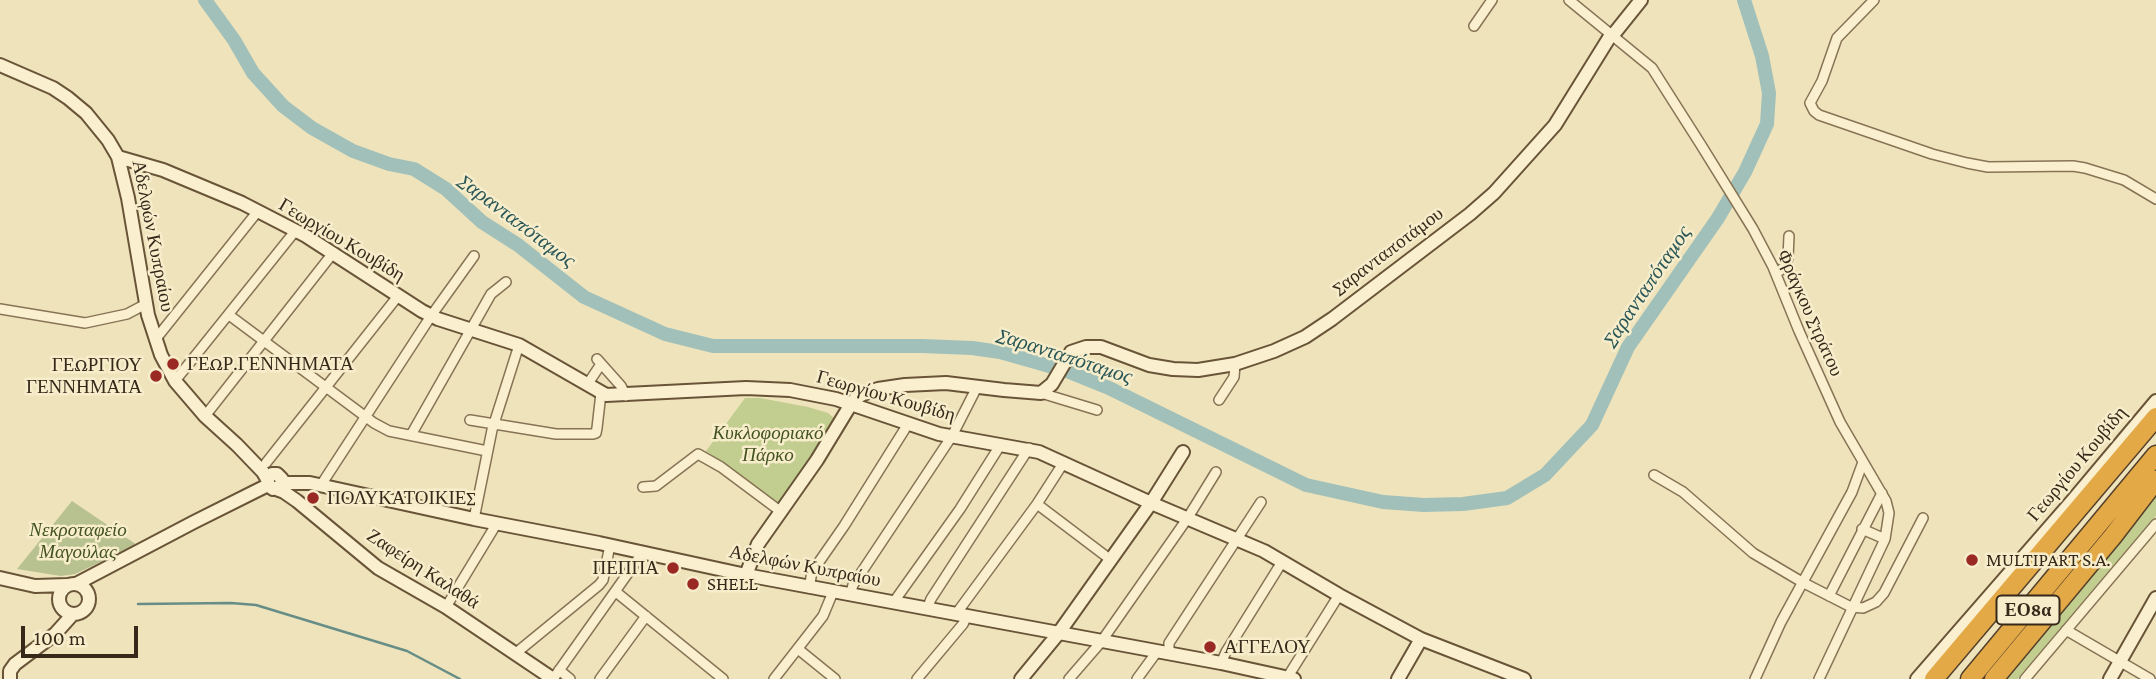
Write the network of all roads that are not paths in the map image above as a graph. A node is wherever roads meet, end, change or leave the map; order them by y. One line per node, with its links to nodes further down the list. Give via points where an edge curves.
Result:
1 (1492, 0): 5 (street)
2 (1569, 0): 6 (street, Φράγκου Στράτου)
3 (1641, 0): 6 (street, Σαρανταποτάμου)
4 (1874, 0): 9 (street, via 1837,38 1810,103 1819,115 1933,154 1988,167 2085,168 2124,180)
5 (1474, 26)
6 (1613, 35): 15 (street, Φράγκου Στράτου, via 1651,68); 26 (street, Σαρανταποτάμου, via 1555,125 1485,202 1305,337)
7 (0, 65): 8 (street, Αδελφών Κυπραίου, via 68,98 98,126)
8 (118, 157): 10 (street, Γεωργίου Κουβίδη, via 163,170); 18 (street, Αδελφών Κυπραίου)
9 (2156, 199)
10 (258, 211): 11 (street, Γεωργίου Κουβίδη); 23 (street)
11 (296, 230): 13 (street, Γεωργίου Κουβίδη); 20 (street)
12 (1789, 236): 15 (street, via 1788,258)
13 (333, 253): 17 (street, Γεωργίου Κουβίδη); 24 (street)
14 (474, 256): 21 (street)
15 (1776, 274): 54 (street, Φράγκου Στράτου, via 1840,422)
16 (506, 282): 22 (street, via 491,294)
17 (398, 296): 21 (street, Γεωργίου Κουβίδη); 30 (street)
18 (146, 304): 19 (street, via 127,314 85,323); 23 (street, Αδελφών Κυπραίου)
19 (0, 309)
20 (229, 315): 24 (street); 27 (street)
21 (431, 316): 22 (street, Γεωργίου Κουβίδη); 39 (street)
22 (470, 329): 25 (street, Γεωργίου Κουβίδη); 45 (street)
23 (155, 340): 27 (street, Αδελφών Κυπραίου)
24 (265, 342): 30 (street); 38 (street)
25 (519, 345): 28 (street, Γεωργίου Κουβίδη); 42 (street)
26 (1234, 365): 32 (street, Σαρανταποτάμου, via 1173,369 1086,346 1070,352); 34 (street, via 1234,377)
27 (175, 381): 38 (street, Αδελφών Κυπραίου)
28 (587, 385): 31 (street, Γεωργίου Κουβίδη); 33 (street, via 599,362)
29 (977, 387): 32 (street); 36 (street, via 905,385 870,391); 46 (street)
30 (326, 388): 39 (street); 55 (street)
31 (601, 393): 33 (street, Γεωργίου Κουβίδη); 42 (street, via 593,434 556,434)
32 (1041, 393): 37 (street)
33 (626, 396): 36 (street, Γεωργίου Κουβίδη, via 790,390)
34 (1219, 400)
35 (2156, 401): 129 (street, Γεωργίου Κουβίδη)
36 (851, 404): 43 (street, Γεωργίου Κουβίδη); 67 (street)
37 (1097, 410)
38 (205, 416): 48 (street, Αδελφών Κυπραίου)
39 (365, 417): 45 (street, via 389,431); 60 (street)
40 (2156, 417): 130 (highway)
41 (470, 420): 42 (street)
42 (494, 423): 50 (street)
43 (908, 424): 46 (street, Γεωργίου Κουβίδη); 86 (street, via 812,572)
44 (2156, 434): 131 (highway, ΕΟ8α)
45 (411, 435): 50 (street)
46 (952, 436): 47 (street, Γεωργίου Κουβίδη); 90 (street)
47 (1001, 443): 49 (street, Γεωργίου Κουβίδη); 95 (street)
48 (237, 445): 55 (street, Αδελφών Κυπραίου); 59 (street, Αδελφών Κυπραίου)
49 (1028, 448): 53 (street, Γεωργίου Κουβίδη); 98 (street)
50 (487, 451): 69 (street)
51 (1183, 452): 65 (street)
52 (2156, 455): 132 (highway, ΕΟ8α)
53 (1064, 462): 65 (street, Γεωργίου Κουβίδη); 66 (street)
54 (1863, 462): 62 (street, Φράγκου Στράτου); 83 (street, via 1852,492)
55 (265, 463): 59 (street, Αδελφών Κυπραίου)
56 (1216, 472): 70 (street)
57 (1654, 475): 83 (street, via 1683,492 1753,553)
58 (2156, 480): 133 (highway)
59 (275, 481): 60 (street, Αδελφών Κυπραίου); 63 (street, Ζαφείρη Καλαθά); 80 (street)
60 (316, 484): 63 (street); 69 (street, Αδελφών Κυπραίου)
61 (643, 487): 67 (street, via 656,486 698,454)
62 (1882, 493): 73 (street); 74 (street, Φράγκου Στράτου, via 1889,513)
63 (298, 501): 96 (street, Ζαφείρη Καλαθά, via 378,568)
64 (1261, 502): 75 (street)
65 (1151, 503): 70 (street, Γεωργίου Κουβίδη); 78 (street)
66 (1037, 504): 78 (street); 100 (street)
67 (780, 511): 81 (street, via 758,544)
68 (1923, 518): 97 (street, via 1884,593 1863,608)
69 (474, 519): 71 (street, Αδελφών Κυπραίου)
70 (1187, 519): 75 (street, Γεωργίου Κουβίδη); 105 (street)
71 (497, 523): 76 (street, Αδελφών Κυπραίου); 96 (street)
72 (2156, 524): 102 (street)
73 (1862, 529): 74 (street); 92 (street)
74 (1885, 539): 97 (street, Φράγκου Στράτου)
75 (1237, 540): 79 (street, Γεωργίου Κουβίδη); 109 (street)
76 (610, 545): 77 (street, Αδελφών Κυπραίου); 108 (street, via 599,585)
77 (643, 552): 81 (street, Αδελφών Κυπραίου); 87 (street)
78 (1111, 559): 103 (street)
79 (1282, 562): 91 (street, Γεωργίου Κουβίδη); 111 (street)
80 (111, 565): 84 (street); 89 (street, via 95,576)
81 (746, 575): 86 (street, Αδελφών Κυπραίου)
82 (0, 578): 85 (street)
83 (1802, 582): 92 (street); 127 (street)
84 (72, 584): 85 (street); 89 (street); 94 (street, via 62,590)
85 (35, 586): 94 (street)
86 (809, 588): 88 (street, Αδελφών Κυπραίου)
87 (616, 592): 101 (street); 112 (street)
88 (833, 592): 90 (street, Αδελφών Κυπραίου); 107 (street, via 823,616)
89 (88, 593): 99 (street, via 85,609)
90 (850, 595): 95 (street, Αδελφών Κυπραίου)
91 (1339, 595): 104 (street, Γεωργίου Κουβίδη); 114 (street)
92 (1829, 596): 97 (street)
93 (2156, 598): 110 (street)
94 (60, 603): 99 (street); 106 (street, via 59,614)
95 (893, 603): 98 (street, Αδελφών Κυπραίου)
96 (446, 607): 108 (street, Ζαφείρη Καλαθά)
97 (1851, 607): 128 (street, Φράγκου Στράτου)
98 (927, 609): 100 (street, Αδελφών Κυπραίου)
99 (73, 614): 106 (street)
100 (962, 615): 103 (street, Αδελφών Κυπραίου); 121 (street, via 956,633)
101 (646, 616): 117 (street); 118 (street)
102 (2066, 630): 110 (street); 134 (street)
103 (1058, 634): 105 (street, Αδελφών Κυπραίου); 122 (street)
104 (1421, 639): 125 (street); 126 (street, Γεωργίου Κουβίδη)
105 (1101, 642): 109 (street, Αδελφών Κυπραίου); 123 (street)
106 (41, 644): 115 (street, via 12,668)
107 (798, 649): 119 (street); 120 (street)
108 (516, 653): 112 (street, Ζαφείρη Καλαθά)
109 (1163, 654): 111 (street, Αδελφών Κυπραίου); 124 (street)
110 (2120, 661): 135 (street); 136 (street)
111 (1221, 663): 113 (street, Αδελφών Κυπραίου)
112 (555, 676): 116 (street)
113 (1267, 676): 114 (street, Αδελφών Κυπραίου)
114 (1290, 678)
115 (10, 679)
116 (570, 679)
117 (600, 679)
118 (723, 679)
119 (774, 679)
120 (835, 679)
121 (917, 679)
122 (1021, 679)
123 (1069, 679)
124 (1137, 679)
125 (1398, 679)
126 (1524, 679)
127 (1755, 679)
128 (1819, 679)
129 (1917, 679)
130 (1934, 679)
131 (1948, 679)
132 (1970, 679)
133 (1994, 679)
134 (2025, 679)
135 (2110, 679)
136 (2150, 679)

